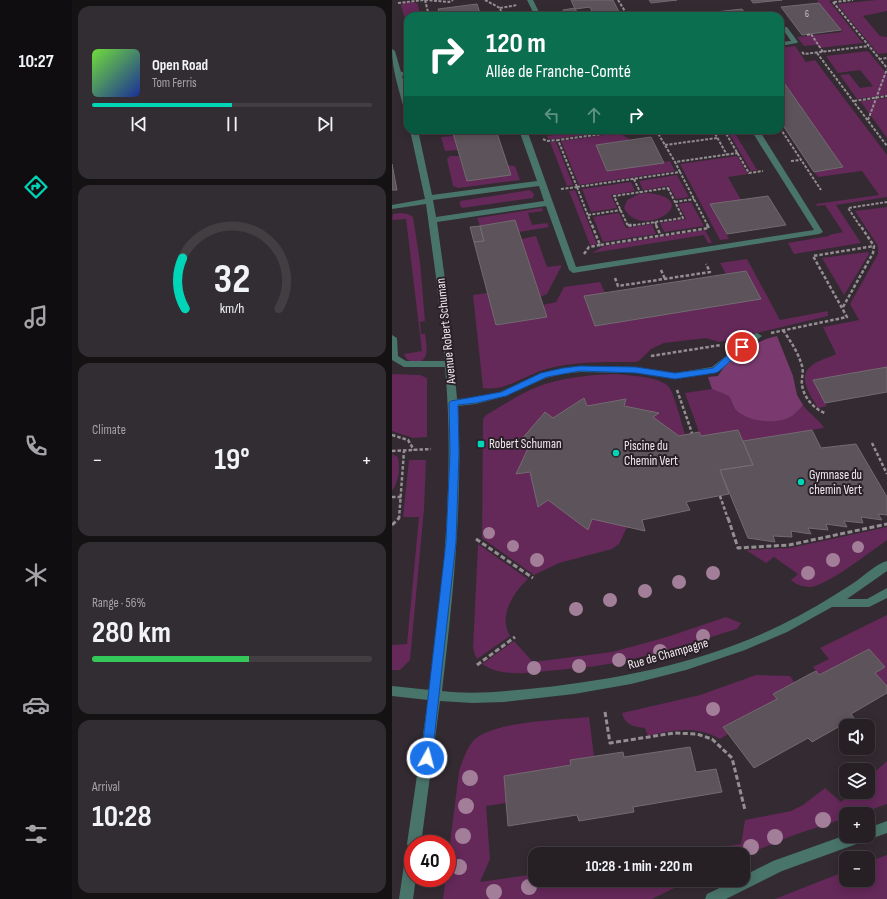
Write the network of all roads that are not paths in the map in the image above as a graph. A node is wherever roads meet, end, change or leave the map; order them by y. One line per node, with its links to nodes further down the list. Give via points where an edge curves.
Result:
1 (530, 0): 2 (street)
2 (536, 12)
3 (785, 28): 4 (street, via 795,42)
4 (784, 43)
5 (392, 52): 7 (street)
6 (404, 73): 7 (street)
7 (398, 74): 8 (street, via 399,91)
8 (404, 101)
9 (415, 134): 13 (street, Avenue Robert Schuman)
10 (524, 134): 12 (street)
11 (758, 134): 14 (street, via 819,232 574,270)
12 (542, 183): 13 (street); 14 (street)
13 (428, 200): 15 (street); 16 (street, Avenue Robert Schuman)
14 (549, 202): 16 (street)
15 (392, 206)
16 (432, 220): 19 (street, Avenue Robert Schuman)
17 (757, 336): 20 (street, via 715,370 675,376 636,370 580,369 544,375 503,394)
18 (392, 338): 19 (street, via 394,357 404,364)
19 (450, 364): 20 (street, Avenue Robert Schuman)
20 (454, 403): 25 (street, Avenue Robert Schuman, via 451,542)
21 (887, 565): 23 (street, Rue de Champagne, via 852,590)
22 (887, 592): 23 (street, via 869,603)
23 (828, 603): 25 (street, Rue de Champagne, via 769,635 724,652 636,679 501,697 461,698)
24 (392, 691): 25 (street, Rue de Champagne)
25 (434, 694): 28 (street, Avenue Robert Schuman)
26 (887, 827): 27 (street)
27 (875, 831)
28 (415, 835)
29 (842, 843): 32 (street, via 778,866)
30 (408, 887): 31 (street)
31 (406, 899)
32 (712, 899)

